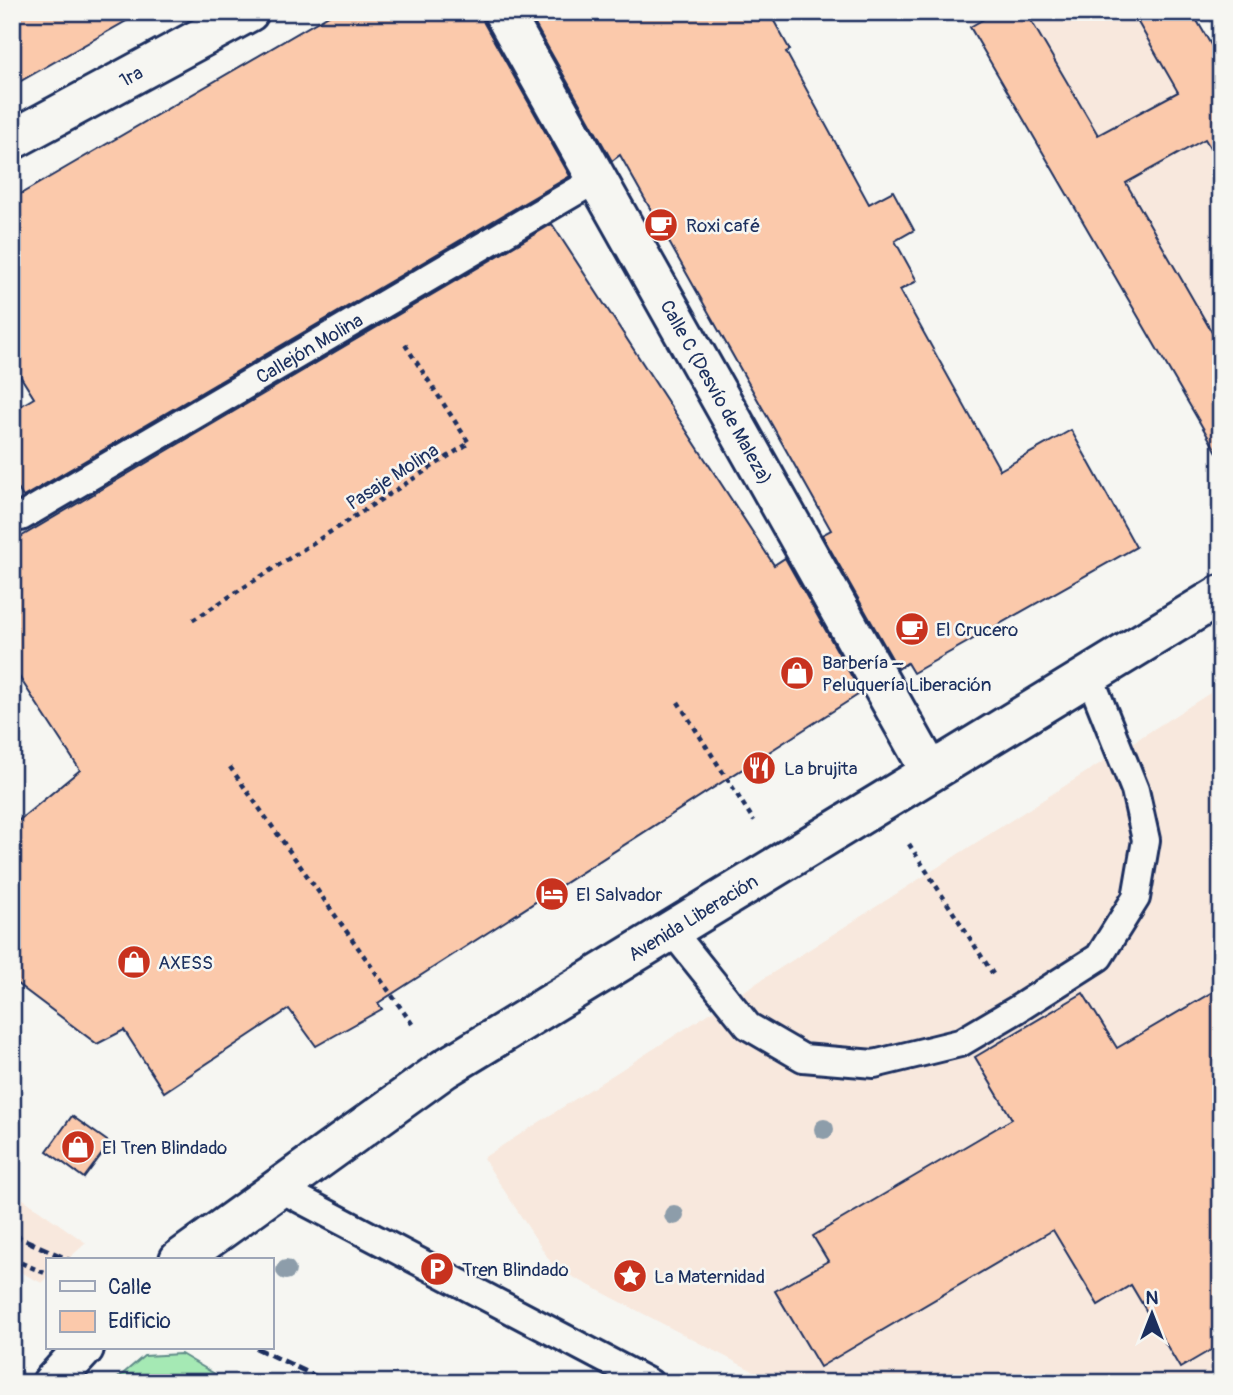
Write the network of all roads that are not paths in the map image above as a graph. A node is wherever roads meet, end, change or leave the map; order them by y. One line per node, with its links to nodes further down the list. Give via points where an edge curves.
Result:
1 (249, 12): 3 (main road, 1ra)
2 (503, 12): 4 (main road, Calle C (Desvío de Maleza))
3 (12, 140)
4 (597, 178): 5 (lane, Callejón Molina); 8 (main road, Calle C (Desvío de Maleza))
5 (21, 517)
6 (1221, 595): 7 (main road, Avenida Liberación)
7 (1089, 675): 8 (main road, Avenida Liberación); 9 (lane, via 1135,790 1146,840 1136,898 1099,957 1016,1010 960,1043 874,1064 803,1058 748,1026)
8 (930, 771): 9 (main road, Avenida Liberación)
9 (671, 930): 10 (main road, Avenida Liberación, via 444,1069)
10 (279, 1188): 11 (main road, Avenida Liberación); 14 (lane)
11 (182, 1258)
12 (82, 1350): 13 (main road)
13 (52, 1383)
14 (650, 1383)

